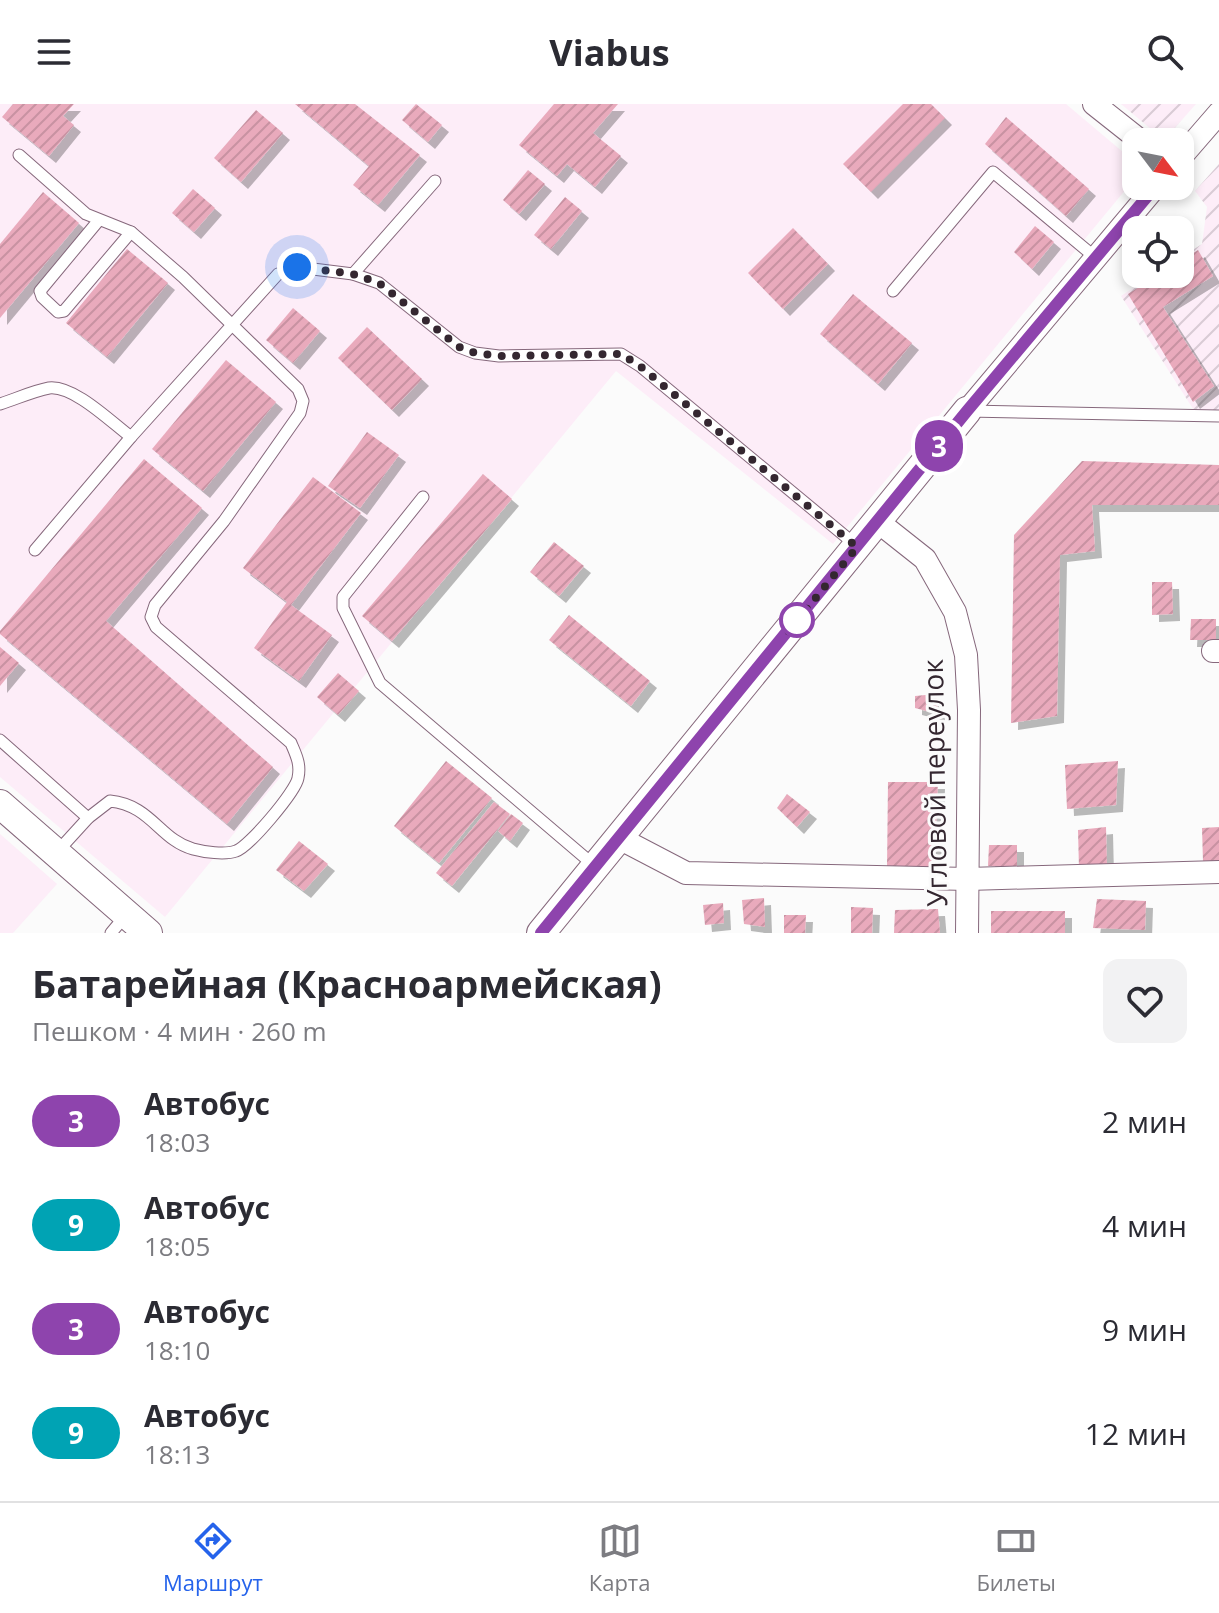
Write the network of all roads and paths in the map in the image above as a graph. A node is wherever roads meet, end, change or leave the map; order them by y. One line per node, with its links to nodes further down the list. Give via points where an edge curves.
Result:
1 (1094, 104): 3 (street)
2 (1219, 113): 4 (street)
3 (1124, 128)
4 (1194, 142)
5 (19, 155): 8 (lane)
6 (435, 181): 11 (lane)
7 (1144, 200): 10 (street)
8 (99, 220): 9 (lane); 9 (lane, via 40,291 58,312)
9 (131, 232): 13 (lane)
10 (1096, 258): 12 (lane, via 993,172); 15 (street)
11 (353, 274): 13 (lane, via 297,267 278,274); 20 (lane, via 396,294 459,347 475,353 621,354)
12 (893, 291)
13 (231, 325): 17 (lane); 24 (lane, via 298,389 300,413 151,617 156,627 291,743 300,762 298,782 253,841 229,853 182,845 127,802 110,801)
14 (0, 404): 17 (lane, via 51,388 66,390)
15 (967, 411): 16 (lane); 19 (street)
16 (1219, 416)
17 (131, 437): 21 (lane)
18 (423, 497): 27 (lane, via 343,597 343,608 380,683)
19 (877, 521): 20 (street); 29 (street, Угловой переулок, via 925,559 955,612 966,655)
20 (857, 547): 25 (street)
21 (35, 550)
22 (0, 740): 24 (lane)
23 (0, 804): 26 (street)
24 (88, 818): 26 (lane)
25 (619, 838): 27 (street); 29 (street, via 686,873)
26 (57, 852): 30 (street)
27 (596, 867): 31 (street)
28 (1219, 872): 29 (street)
29 (968, 879): 32 (street, Угловой переулок)
30 (129, 927)
31 (541, 933)
32 (967, 933)

